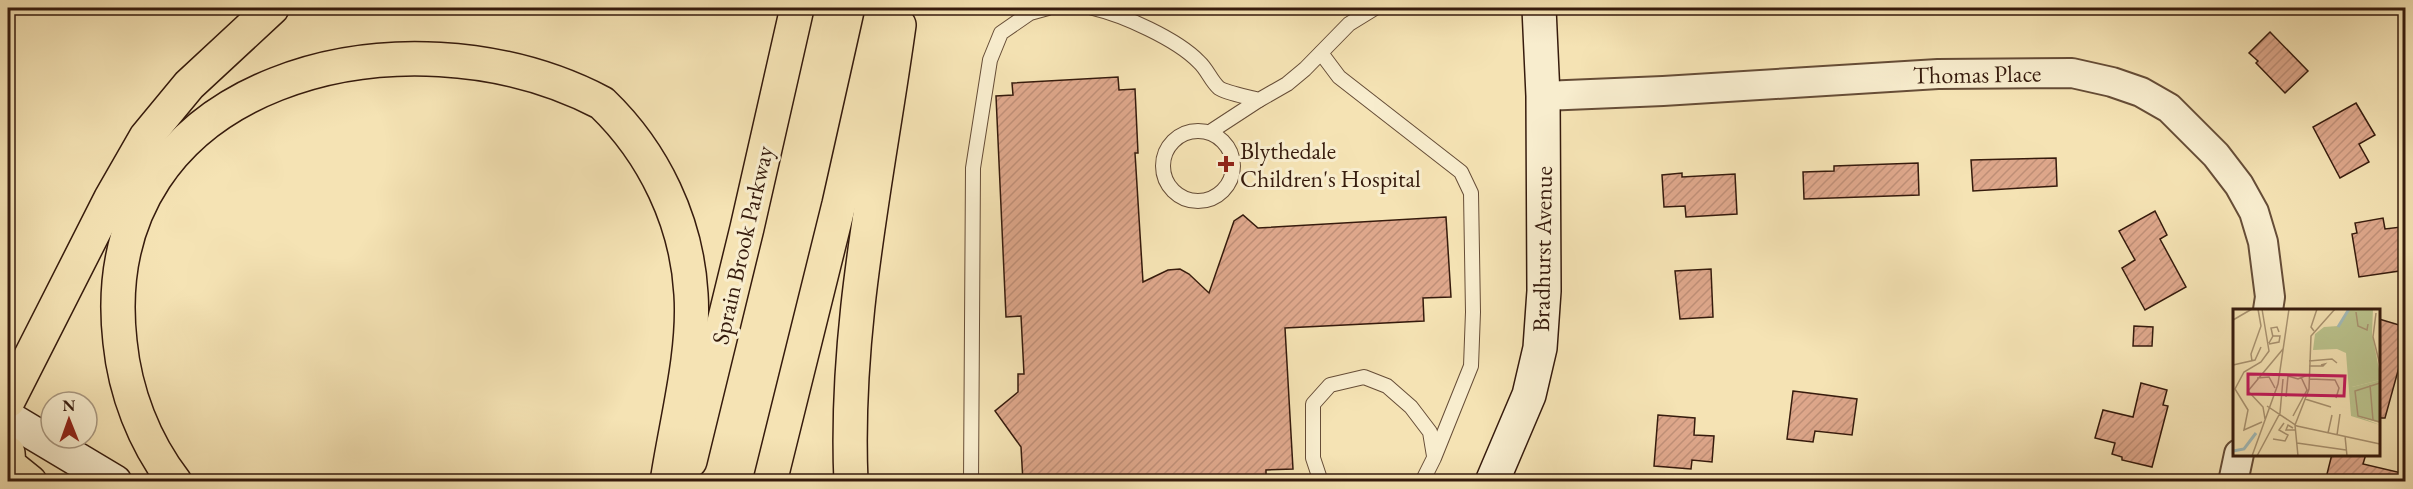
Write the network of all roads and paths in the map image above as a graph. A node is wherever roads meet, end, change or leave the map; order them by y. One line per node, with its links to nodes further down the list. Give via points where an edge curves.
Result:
1 (272, 8): 16 (highway, via 189,85 146,137)
2 (797, 8): 23 (highway, Sprain Brook Parkway)
3 (883, 8): 24 (highway, via 837,214)
4 (902, 8): 25 (highway, via 856,313 849,408)
5 (1048, 8): 26 (lane, via 1030,13 1001,33 990,60 973,168)
6 (1093, 8): 13 (lane, via 1108,11 1174,43 1199,61 1220,89)
7 (1375, 8): 11 (lane, via 1349,24)
8 (1539, 8): 12 (main road, Bradhurst Avenue)
9 (503, 39): 22 (highway, via 560,68 609,110 648,159 674,212 688,267 692,319)
10 (275, 53): 21 (highway, via 217,93 171,143 141,197 123,252 117,306 128,387 151,444)
11 (1321, 53): 13 (lane, via 1287,84); 19 (lane, via 1339,77 1461,172 1471,193 1471,366)
12 (1543, 96): 15 (street, Thomas Place, via 1938,74 2072,73 2112,82 2169,108 2216,155 2239,185 2254,212 2263,242); 29 (main road, Bradhurst Avenue, via 1544,291 1540,351 1529,395)
13 (1259, 100): 14 (lane)
14 (1210, 132): 14 (lane, via 1186,133 1175,139 1165,153 1163,171 1167,183 1185,199 1196,201 1217,196 1231,178 1233,167 1228,146)
15 (2268, 309)
16 (8, 401)
17 (8, 417): 20 (main road)
18 (2239, 456): 30 (street)
19 (1434, 458): 27 (lane, via 1430,432 1411,407 1386,386 1364,377 1330,385 1312,404 1313,458); 28 (lane)
20 (115, 482)
21 (175, 482)
22 (667, 482)
23 (684, 482)
24 (770, 482)
25 (851, 482)
26 (971, 482)
27 (1321, 482)
28 (1422, 482)
29 (1492, 482)
30 (2233, 482)

